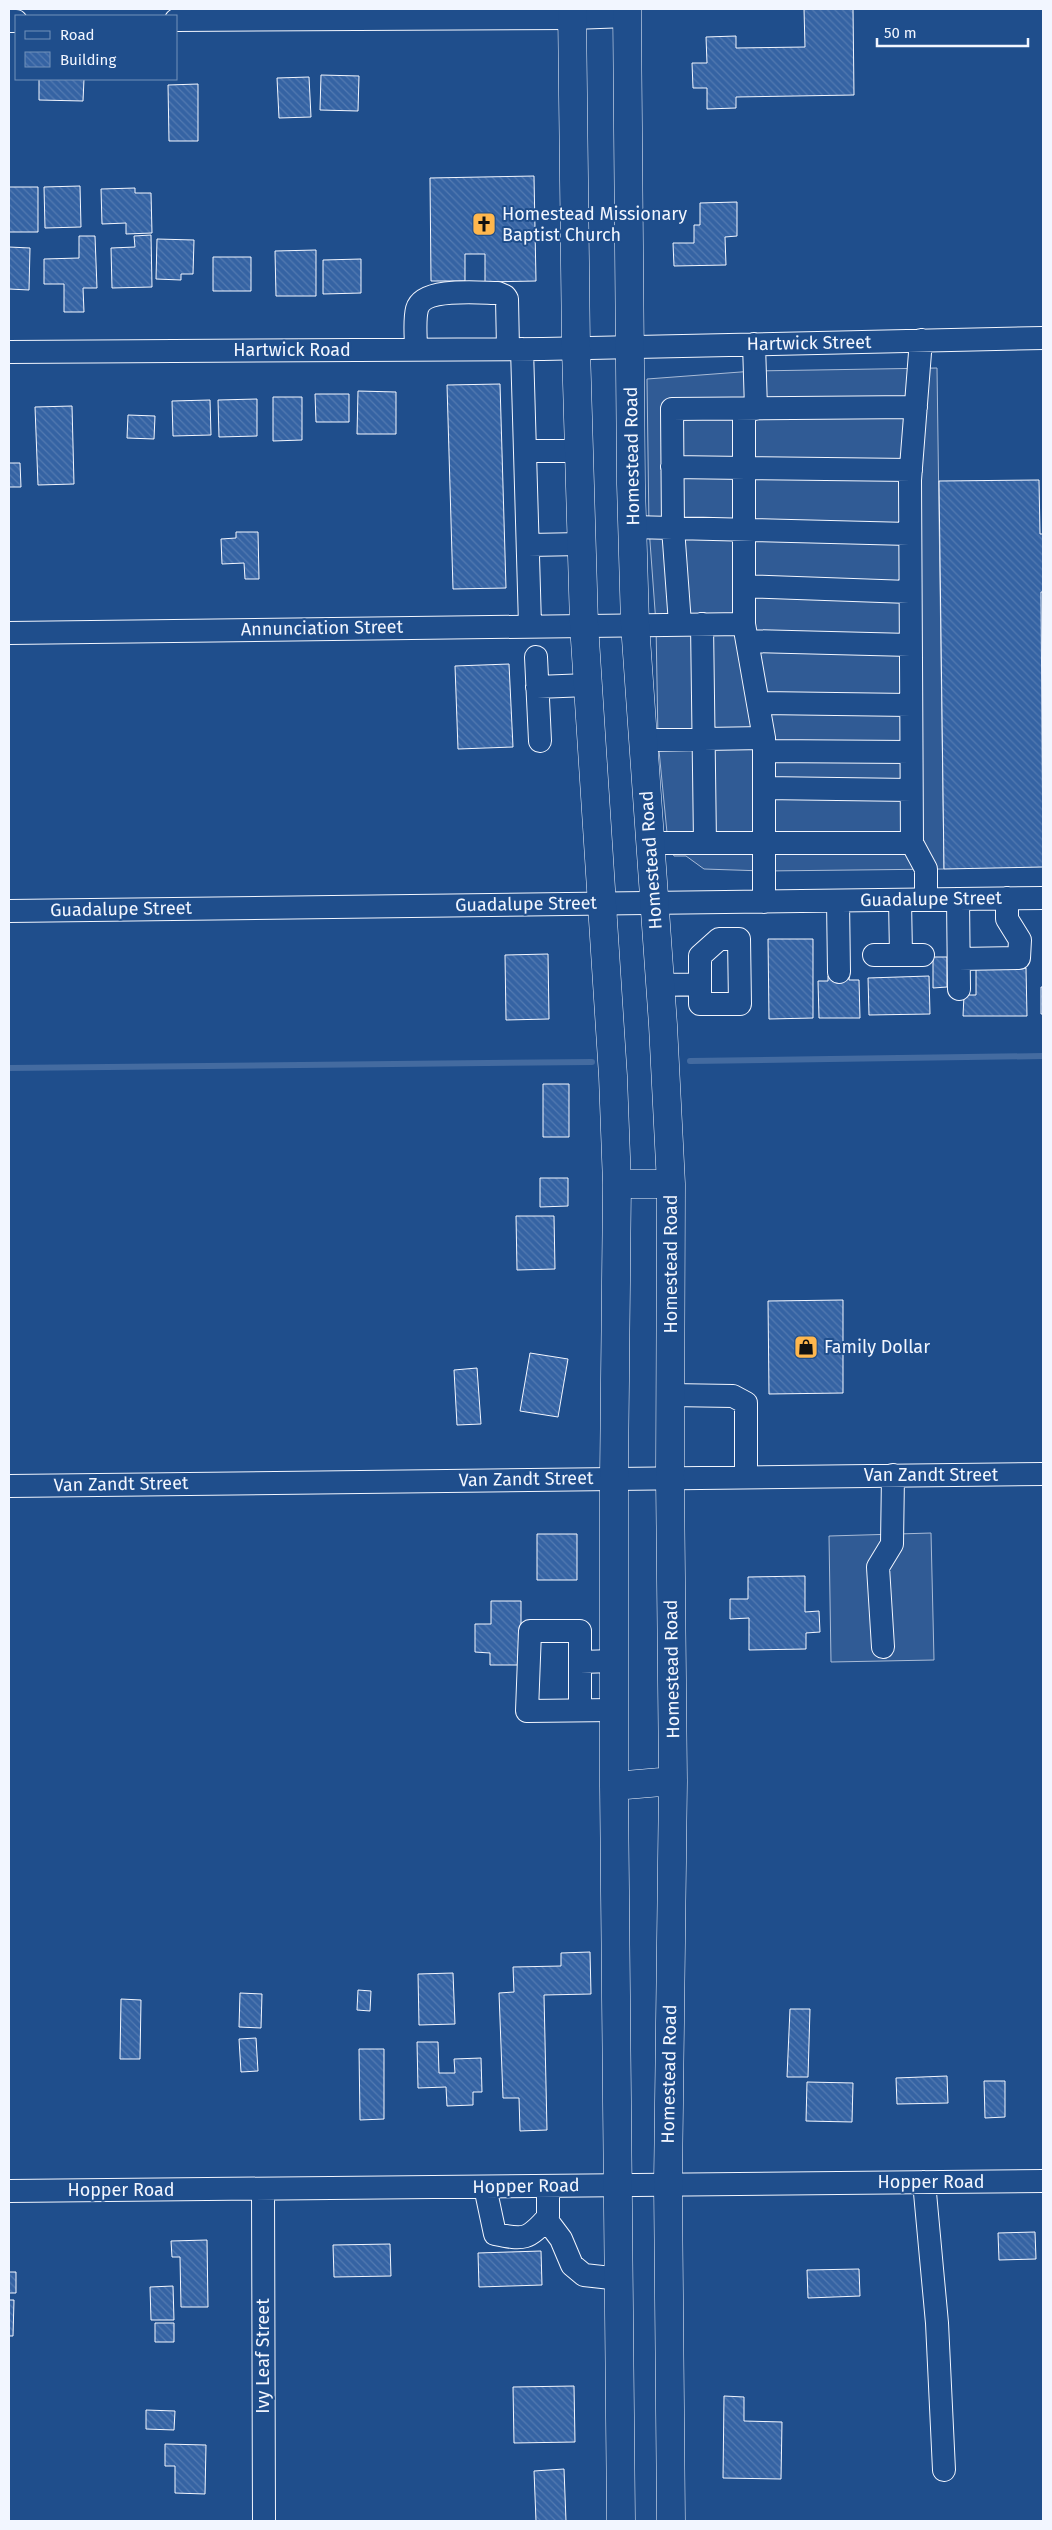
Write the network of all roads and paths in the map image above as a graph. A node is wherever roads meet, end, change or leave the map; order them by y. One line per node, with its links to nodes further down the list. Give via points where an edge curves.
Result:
1 (627, 12): 2 (street); 7 (main road, Homestead Road)
2 (572, 14): 3 (street); 8 (main road)
3 (178, 20)
4 (1043, 338): 5 (street, Hartwick Street)
5 (921, 340): 6 (street, Hartwick Street); 12 (street)
6 (754, 344): 7 (street, Hartwick Street); 13 (street)
7 (631, 346): 8 (street, Hartwick Street); 19 (main road, Homestead Road)
8 (576, 348): 10 (street, Hartwick Road); 15 (main road)
9 (416, 349): 10 (street, Hartwick Road); 10 (street, via 420,303 441,294 488,293 498,293 507,299); 11 (street, Hartwick Road)
10 (515, 349): 14 (street)
11 (9, 352)
12 (916, 408): 13 (street); 18 (street)
13 (750, 409): 16 (street, via 672,410); 17 (street)
14 (525, 451): 15 (street); 24 (street)
15 (579, 451): 23 (main road)
16 (672, 467): 17 (street); 20 (street)
17 (744, 467): 18 (street); 21 (street)
18 (911, 470): 22 (street)
19 (632, 528): 20 (street); 28 (main road, Homestead Road)
20 (673, 528): 21 (street); 29 (street)
21 (744, 530): 22 (street); 25 (street)
22 (910, 534): 26 (street)
23 (582, 544): 24 (street); 27 (main road)
24 (528, 545): 31 (street)
25 (744, 586): 26 (street); 32 (street)
26 (909, 592): 34 (street)
27 (584, 624): 28 (street, Annunciation Street); 31 (street, Annunciation Street); 36 (main road)
28 (635, 624): 29 (street, Annunciation Street); 41 (main road, Homestead Road)
29 (680, 624): 30 (street, Annunciation Street)
30 (702, 624): 32 (street, Annunciation Street); 40 (street)
31 (530, 625): 33 (street, Annunciation Street)
32 (746, 632): 34 (street, Annunciation Street); 38 (street)
33 (9, 633)
34 (910, 645): 39 (street)
35 (536, 657): 37 (street)
36 (588, 685): 37 (street); 59 (main road)
37 (537, 687): 42 (street)
38 (758, 703): 39 (street); 43 (street)
39 (910, 705): 44 (street)
40 (704, 739): 41 (street); 43 (street); 48 (street)
41 (643, 740): 47 (main road, Homestead Road)
42 (540, 741)
43 (764, 745): 44 (street); 45 (street)
44 (911, 752): 46 (street)
45 (764, 788): 46 (street); 49 (street)
46 (911, 790): 50 (street)
47 (650, 843): 48 (street); 60 (main road, Homestead Road)
48 (705, 843): 49 (street)
49 (764, 843): 50 (street); 58 (street)
50 (912, 843): 53 (street, via 926,868)
51 (1007, 898): 52 (street, Guadalupe Street); 54 (street, Guadalupe Street); 64 (street, via 1007,920 1020,940 1019,958)
52 (1043, 898)
53 (926, 899): 54 (street, Guadalupe Street); 55 (street, Guadalupe Street)
54 (958, 899): 64 (street)
55 (900, 900): 56 (street, Guadalupe Street); 63 (street, via 912,955)
56 (838, 901): 58 (street, Guadalupe Street); 65 (street)
57 (729, 902): 58 (street, Guadalupe Street); 60 (street, Guadalupe Street); 62 (street)
58 (764, 902)
59 (602, 903): 60 (street, Guadalupe Street); 61 (street, Guadalupe Street); 69 (main road)
60 (654, 903): 67 (main road, Homestead Road)
61 (9, 911)
62 (729, 939): 66 (street, via 719,939 700,956); 66 (street, via 739,939 740,1004 700,1004)
63 (874, 955)
64 (959, 959): 68 (street)
65 (839, 972)
66 (700, 984): 67 (street)
67 (660, 985): 70 (main road, Homestead Road)
68 (959, 989)
69 (618, 1184): 70 (main road); 76 (main road)
70 (672, 1184): 71 (main road, Homestead Road)
71 (671, 1395): 74 (street, via 733,1396 746,1403); 75 (main road, Homestead Road)
72 (1043, 1474): 73 (street, Van Zandt Street)
73 (892, 1475): 74 (street, Van Zandt Street); 78 (street, via 892,1544 878,1567)
74 (746, 1476): 75 (street, Van Zandt Street)
75 (670, 1477): 76 (street, Van Zandt Street); 83 (main road, Homestead Road)
76 (614, 1478): 77 (street, Van Zandt Street); 79 (main road)
77 (9, 1486)
78 (883, 1647)
79 (614, 1661): 80 (street); 82 (main road)
80 (580, 1662): 81 (street); 81 (street, via 580,1631 530,1631 527,1711)
81 (580, 1710): 82 (street)
82 (614, 1710): 84 (main road)
83 (673, 1781): 84 (main road); 87 (main road, Homestead Road)
84 (614, 1786): 88 (main road)
85 (1043, 2181): 86 (street, Hopper Road)
86 (924, 2182): 87 (street, Hopper Road); 95 (street, via 937,2324)
87 (668, 2184): 88 (street, Hopper Road); 98 (main road, Homestead Road)
88 (619, 2185): 89 (street, Hopper Road); 94 (main road)
89 (548, 2186): 90 (street, Hopper Road); 93 (street)
90 (485, 2187): 91 (street, Hopper Road); 93 (street, via 495,2234 520,2239 534,2232)
91 (263, 2190): 92 (street, Hopper Road); 96 (street, Ivy Leaf Street)
92 (9, 2191)
93 (546, 2219): 94 (street, via 561,2239 572,2264 584,2275)
94 (620, 2279): 97 (main road)
95 (944, 2470)
96 (264, 2521)
97 (621, 2521)
98 (671, 2521)

